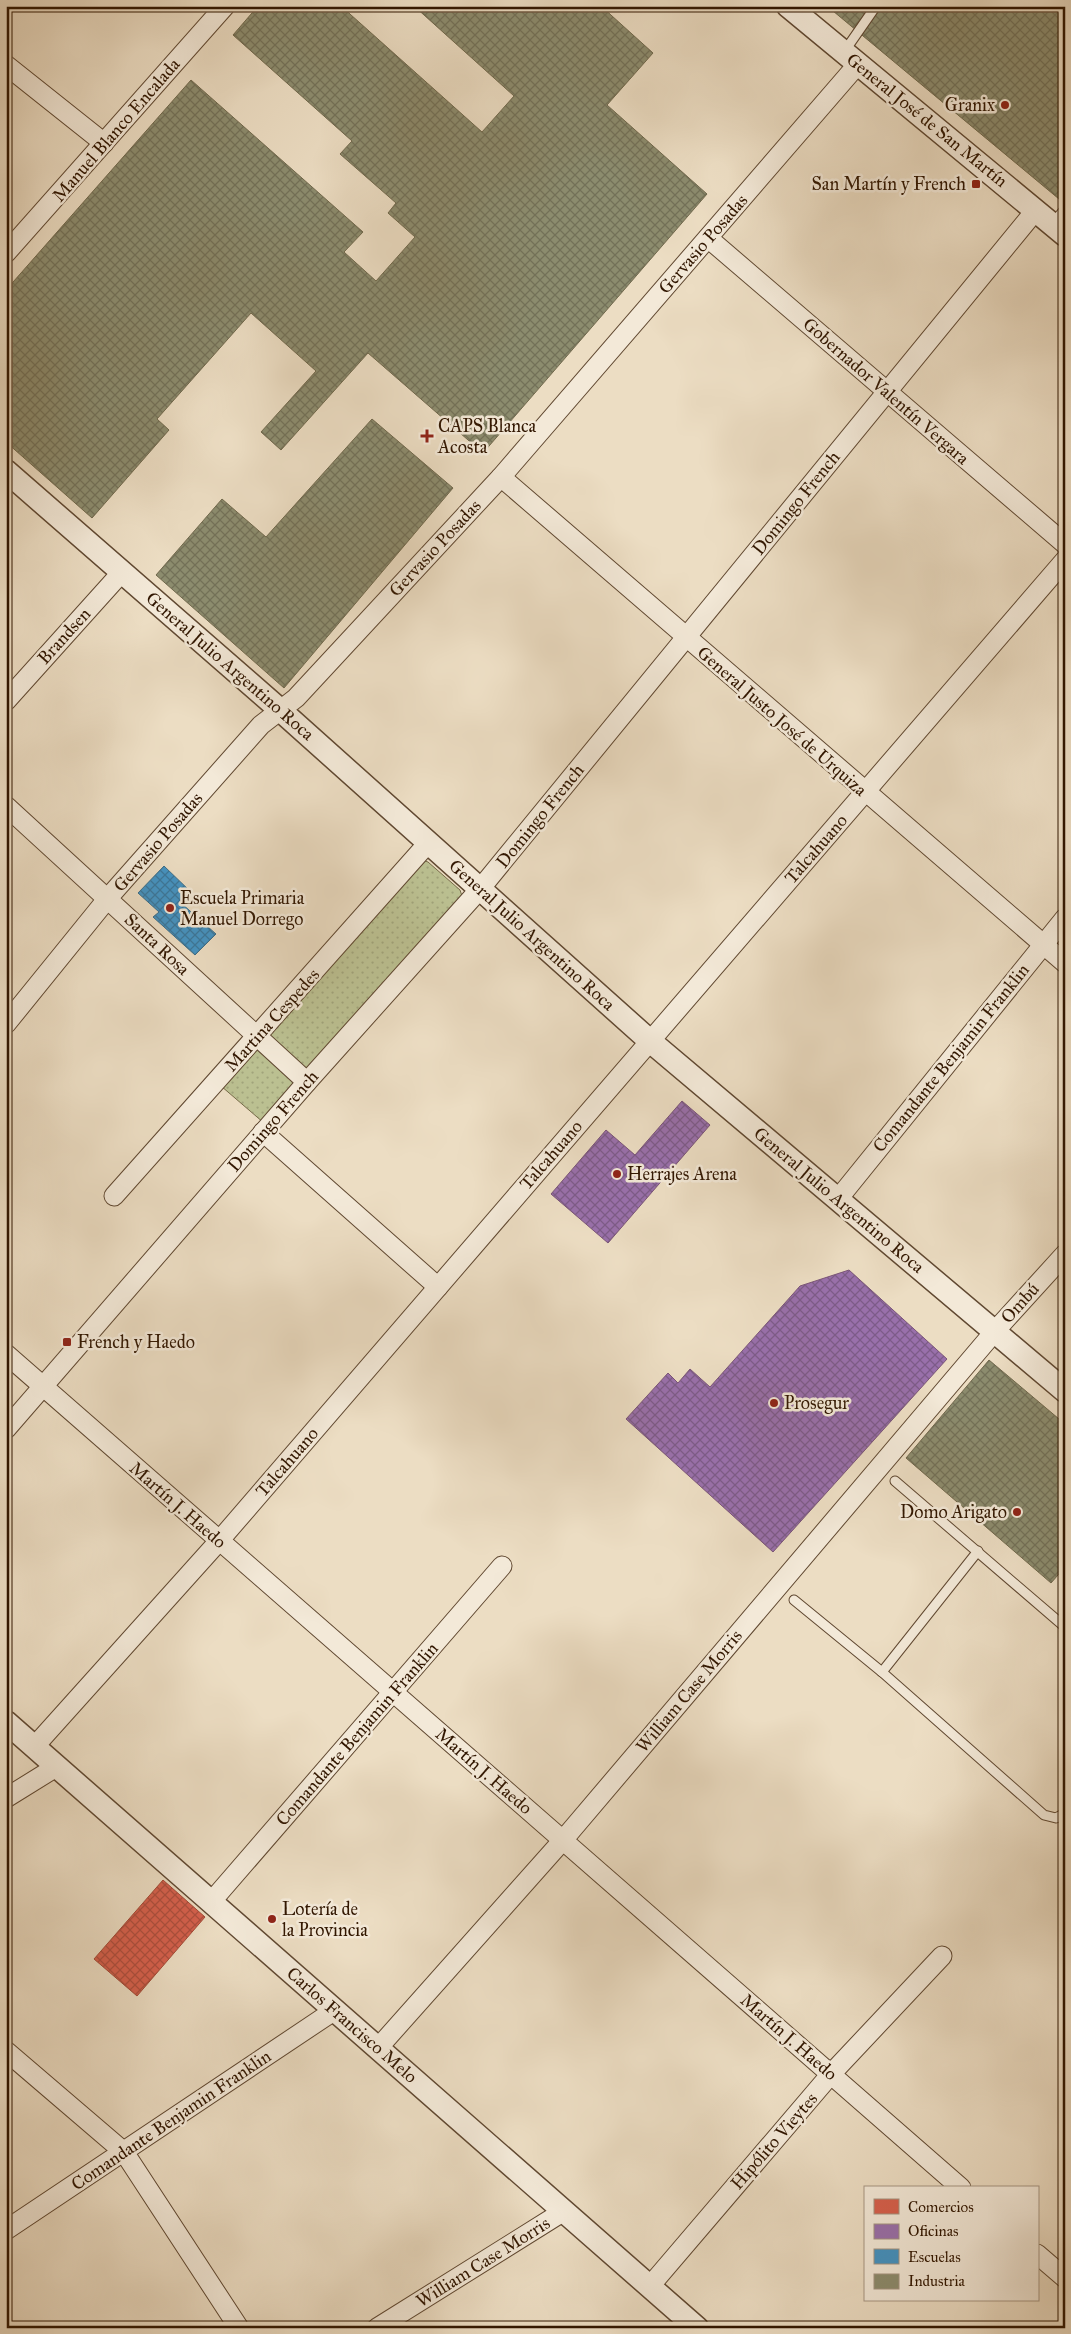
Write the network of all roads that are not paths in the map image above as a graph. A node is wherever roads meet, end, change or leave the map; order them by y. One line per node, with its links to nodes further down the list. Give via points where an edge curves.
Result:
1 (225, 6): 6 (street, Manuel Blanco Encalada)
2 (788, 6): 4 (street, General José de San Martín)
3 (876, 6): 4 (lane)
4 (851, 58): 7 (street, General José de San Martín); 8 (street, Gervasio Posadas)
5 (6, 65): 6 (street)
6 (104, 143): 9 (street, Manuel Blanco Encalada)
7 (1054, 220): 10 (street, Domingo French)
8 (708, 238): 10 (street, Gobernador Valentín Vergara); 12 (street, Gervasio Posadas)
9 (6, 254)
10 (887, 392): 13 (street, Gobernador Valentín Vergara); 16 (street, Domingo French)
11 (6, 471): 15 (street, General Julio Argentino Roca)
12 (501, 477): 16 (street, General Justo José de Urquiza); 18 (street, Gervasio Posadas, via 296,698)
13 (1065, 544)
14 (1065, 560): 19 (street, Talcahuano)
15 (122, 572): 17 (street, Brandsen); 18 (street, General Julio Argentino Roca)
16 (686, 637): 19 (street, General Justo José de Urquiza); 22 (street, Domingo French)
17 (6, 701)
18 (279, 709): 21 (street, General Julio Argentino Roca); 23 (street, Gervasio Posadas, via 261,725)
19 (864, 793): 25 (street, General Justo José de Urquiza); 29 (street, Talcahuano)
20 (6, 806): 23 (street, Santa Rosa)
21 (429, 842): 22 (street, General Julio Argentino Roca); 28 (street, Martina Cespedes)
22 (480, 889): 29 (street, General Julio Argentino Roca); 30 (street, Domingo French)
23 (108, 898): 27 (street, Gervasio Posadas); 28 (street, Santa Rosa)
24 (1065, 918): 25 (street, Comandante Benjamin Franklin)
25 (1041, 944): 26 (street, General Justo José de Urquiza); 33 (street, Comandante Benjamin Franklin)
26 (1065, 964)
27 (10, 1017)
28 (258, 1037): 30 (street, Santa Rosa); 32 (street, Martina Cespedes)
29 (650, 1041): 33 (street, General Julio Argentino Roca); 35 (street, Talcahuano)
30 (307, 1082): 31 (street, Domingo French)
31 (263, 1132): 35 (street); 38 (street, Domingo French)
32 (114, 1196)
33 (838, 1198): 36 (street, General Julio Argentino Roca)
34 (1065, 1254): 36 (street, Ombú)
35 (438, 1287): 42 (street, Talcahuano)
36 (995, 1331): 39 (street, General Julio Argentino Roca); 54 (street, William Case Morris)
37 (6, 1354): 38 (street, Martín J. Haedo)
38 (44, 1386): 40 (street, Domingo French); 42 (street, Martín J. Haedo)
39 (1065, 1391)
40 (6, 1429)
41 (895, 1481): 43 (lane)
42 (219, 1541): 48 (street, Martín J. Haedo); 50 (street, Talcahuano)
43 (978, 1551): 46 (lane); 47 (lane)
44 (502, 1566): 48 (street, Comandante Benjamin Franklin)
45 (794, 1600): 47 (lane)
46 (1065, 1626)
47 (882, 1672): 53 (lane, via 1044,1815 1056,1818)
48 (393, 1692): 54 (street, Martín J. Haedo); 55 (street, Comandante Benjamin Franklin)
49 (6, 1722): 50 (street, Carlos Francisco Melo)
50 (34, 1747): 51 (street, Carlos Francisco Melo)
51 (56, 1767): 52 (street); 55 (street, Carlos Francisco Melo)
52 (6, 1798)
53 (1065, 1813)
54 (563, 1840): 58 (street, William Case Morris); 60 (street, Martín J. Haedo)
55 (212, 1902): 57 (street, Carlos Francisco Melo)
56 (942, 1956): 60 (street, Hipólito Vieytes)
57 (335, 2010): 58 (street, Carlos Francisco Melo); 61 (street, Comandante Benjamin Franklin)
58 (378, 2048): 63 (street, Carlos Francisco Melo)
59 (6, 2051): 61 (street)
60 (831, 2074): 62 (street, Martín J. Haedo); 67 (street, Hipólito Vieytes)
61 (124, 2152): 64 (street, Comandante Benjamin Franklin); 68 (street)
62 (959, 2186)
63 (564, 2211): 67 (street, Carlos Francisco Melo); 69 (street, William Case Morris)
64 (6, 2230)
65 (1038, 2255): 66 (street)
66 (1065, 2278)
67 (650, 2286): 70 (street, Carlos Francisco Melo)
68 (239, 2328)
69 (376, 2328)
70 (697, 2328)

